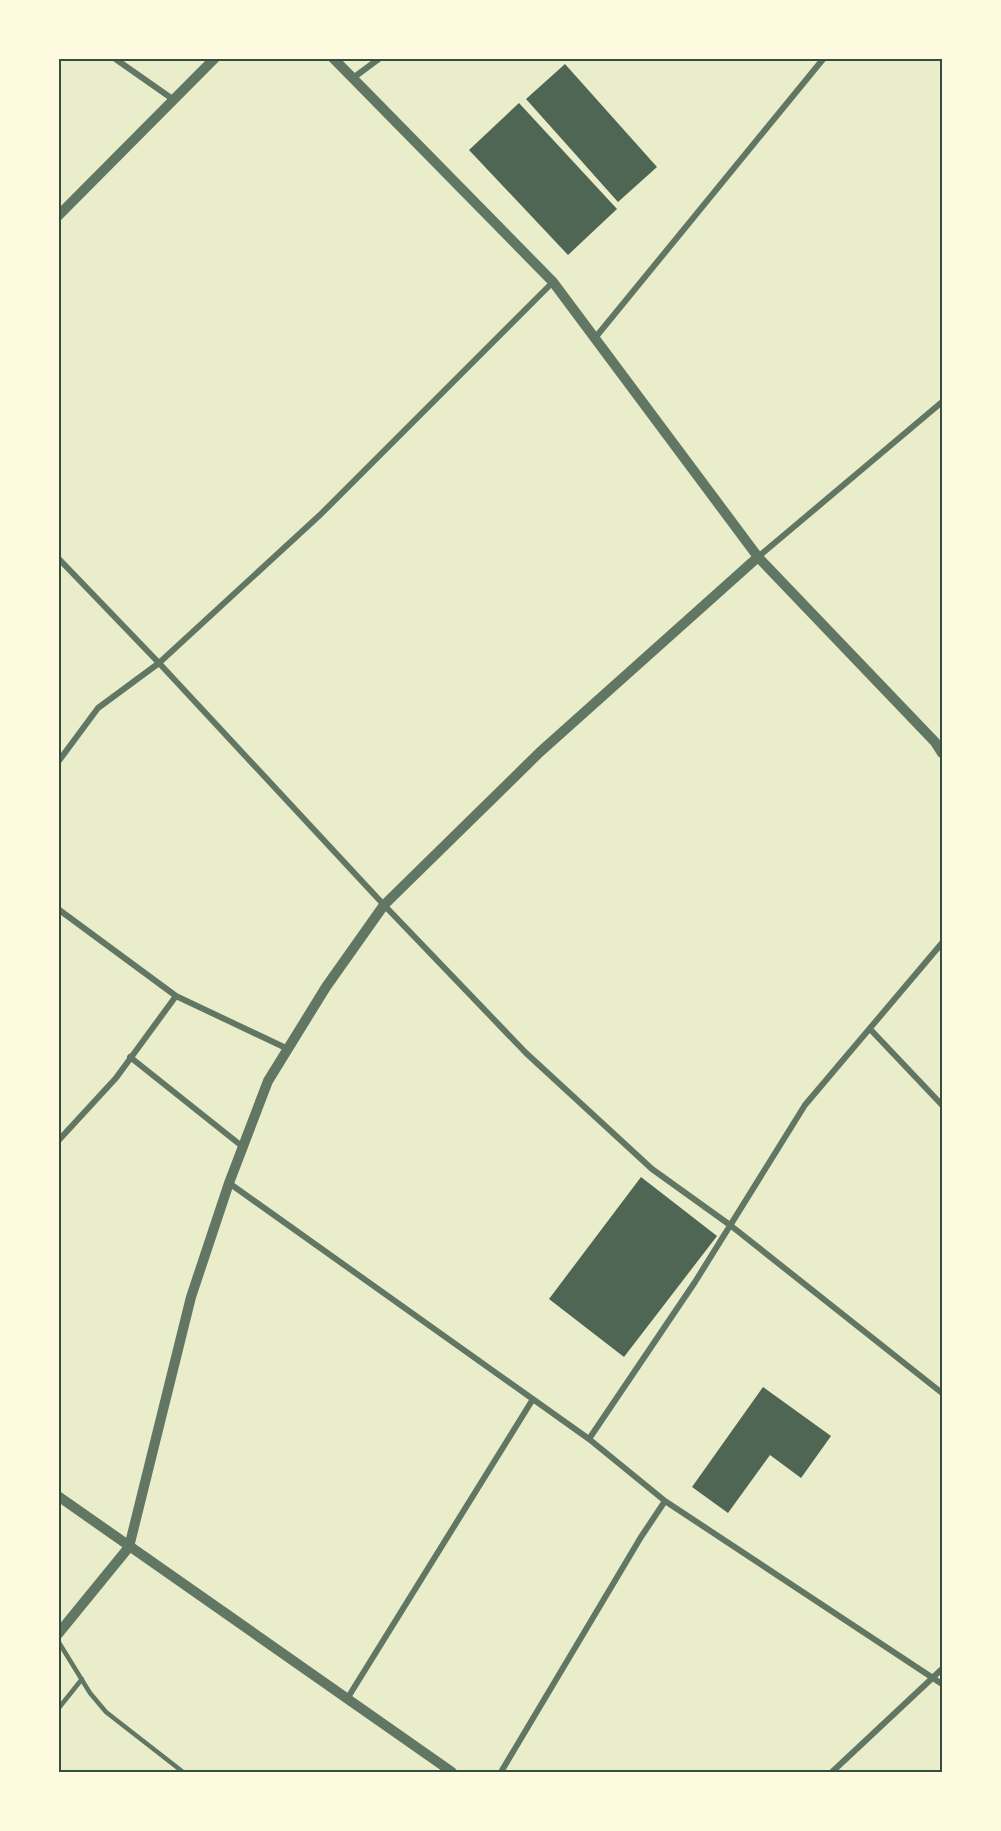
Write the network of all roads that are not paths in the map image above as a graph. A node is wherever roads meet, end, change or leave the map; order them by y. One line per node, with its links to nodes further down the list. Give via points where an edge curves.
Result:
1 (114, 58): 7 (street)
2 (215, 58): 7 (street)
3 (333, 58): 6 (street)
4 (380, 58): 6 (street)
5 (824, 58): 10 (street)
6 (352, 78): 9 (street)
7 (174, 100): 8 (street)
8 (58, 216)
9 (553, 282): 10 (street); 14 (street, via 321,514)
10 (595, 338): 12 (street)
11 (942, 402): 12 (street)
12 (758, 557): 15 (street); 17 (street, via 540,752)
13 (58, 558): 14 (street)
14 (159, 663): 16 (street, via 98,708); 17 (street)
15 (942, 753)
16 (58, 762)
17 (384, 904): 22 (street); 28 (street, via 526,1053 652,1169)
18 (58, 909): 20 (street)
19 (942, 943): 21 (street)
20 (176, 996): 22 (street); 23 (street)
21 (870, 1029): 24 (street); 28 (street, via 805,1105)
22 (288, 1049): 26 (street, via 268,1081)
23 (130, 1057): 25 (street, via 116,1078); 26 (street)
24 (942, 1104)
25 (58, 1141)
26 (243, 1147): 27 (street)
27 (229, 1183): 30 (street); 34 (street, via 191,1297)
28 (730, 1225): 29 (street); 31 (street)
29 (942, 1393)
30 (533, 1399): 31 (street); 41 (street)
31 (589, 1439): 33 (street)
32 (58, 1496): 34 (street)
33 (665, 1501): 38 (street); 45 (street)
34 (129, 1547): 35 (street); 41 (street)
35 (58, 1634)
36 (58, 1641): 39 (lane)
37 (942, 1669): 38 (street)
38 (934, 1678): 40 (street); 46 (street)
39 (82, 1679): 42 (lane); 43 (lane, via 106,1712)
40 (942, 1684)
41 (347, 1699): 44 (street)
42 (58, 1710)
43 (183, 1773)
44 (452, 1773)
45 (501, 1773)
46 (832, 1773)

